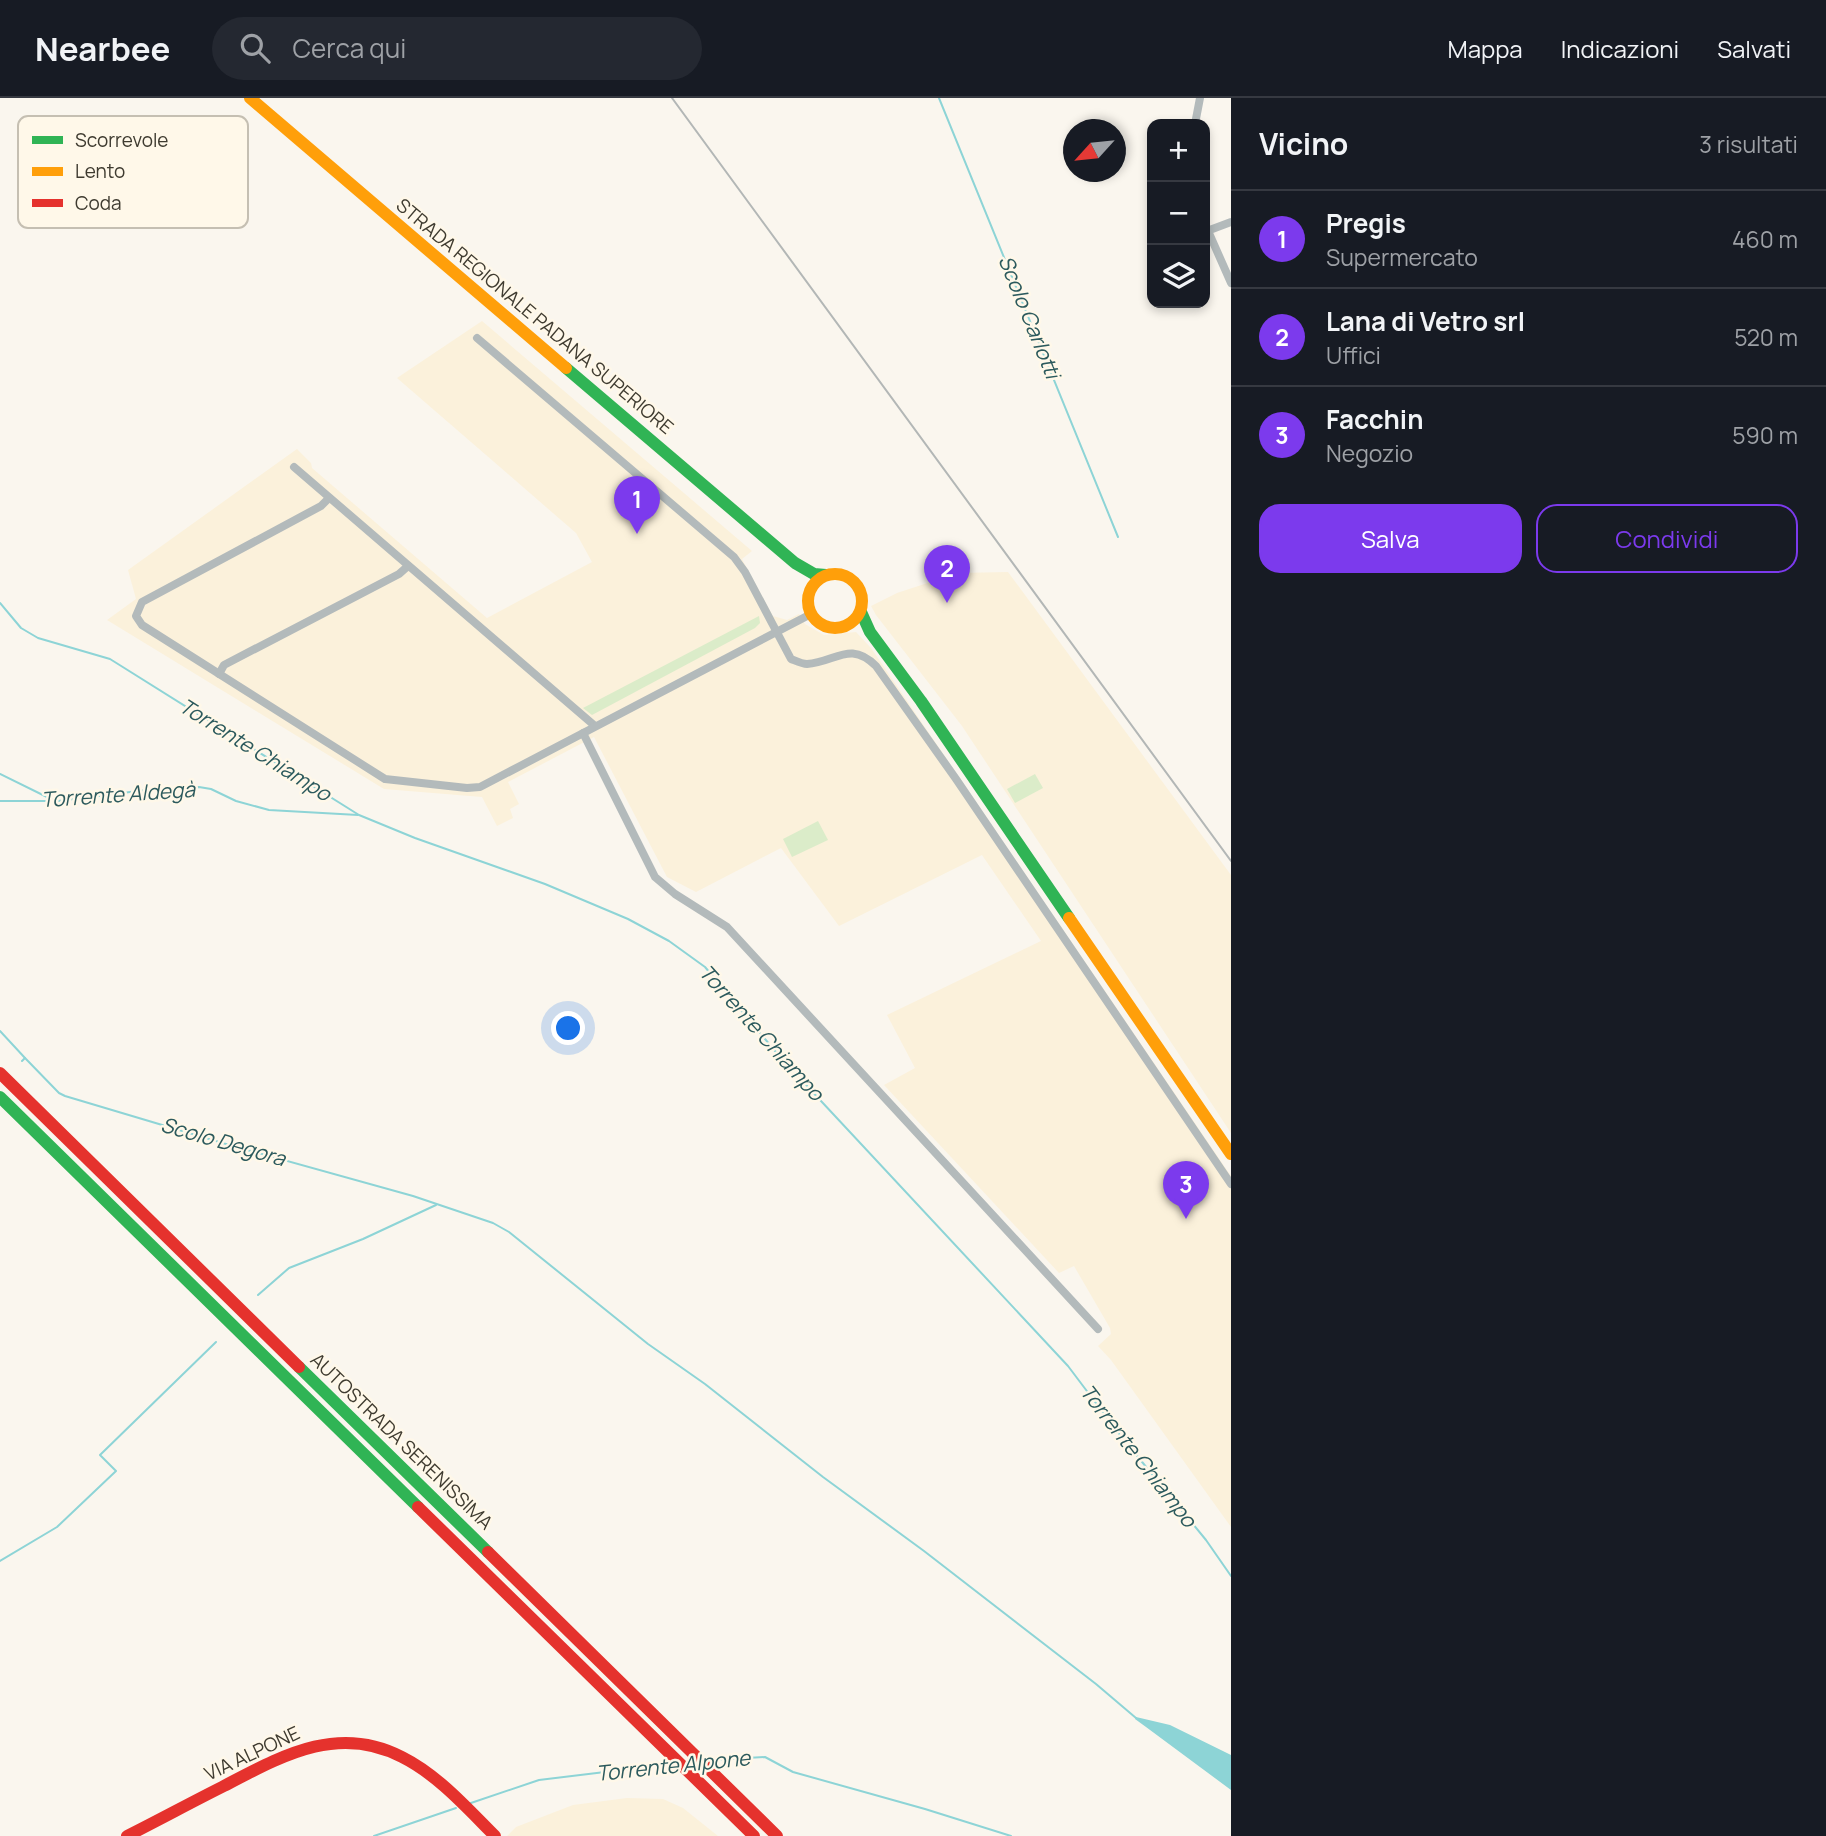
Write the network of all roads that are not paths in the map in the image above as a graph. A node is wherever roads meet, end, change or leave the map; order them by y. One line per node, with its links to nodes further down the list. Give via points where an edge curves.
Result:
1 (250, 98): 11 (main road, STRADA REGIONALE PADANA SUPERIORE)
2 (1200, 98): 3 (street)
3 (1196, 119)
4 (1231, 222): 5 (street)
5 (1210, 227)
6 (1210, 237): 7 (street)
7 (1231, 283)
8 (477, 338): 18 (street, via 734,557)
9 (294, 467): 10 (street)
10 (329, 498): 12 (street); 20 (street, via 142,602 136,616 142,625)
11 (795, 563): 13 (main road, STRADA REGIONALE PADANA SUPERIORE); 14 (main road, STRADA REGIONALE PADANA SUPERIORE, via 807,580)
12 (408, 566): 20 (street, via 224,665); 21 (street)
13 (826, 575): 14 (main road); 15 (main road, via 844,575 858,586)
14 (808, 594): 16 (main road)
15 (860, 612): 17 (main road); 19 (main road)
16 (811, 614): 17 (main road, via 823,626); 18 (street)
17 (849, 625): 19 (main road, via 866,631)
18 (775, 632): 21 (street); 26 (street, via 791,659 805,664 853,652 876,666)
19 (884, 650): 25 (main road)
20 (219, 674): 22 (street, via 385,779 480,787)
21 (595, 726): 22 (street)
22 (583, 733): 27 (street, via 655,877 727,927)
23 (0, 1073): 31 (main road, AUTOSTRADA SERENISSIMA)
24 (0, 1097): 30 (main road, AUTOSTRADA SERENISSIMA)
25 (1231, 1154)
26 (1231, 1184)
27 (1098, 1329)
28 (127, 1836): 29 (main road, VIA ALPONE, via 284,1755 330,1742 387,1749 413,1762)
29 (495, 1836)
30 (754, 1836)
31 (777, 1836)

